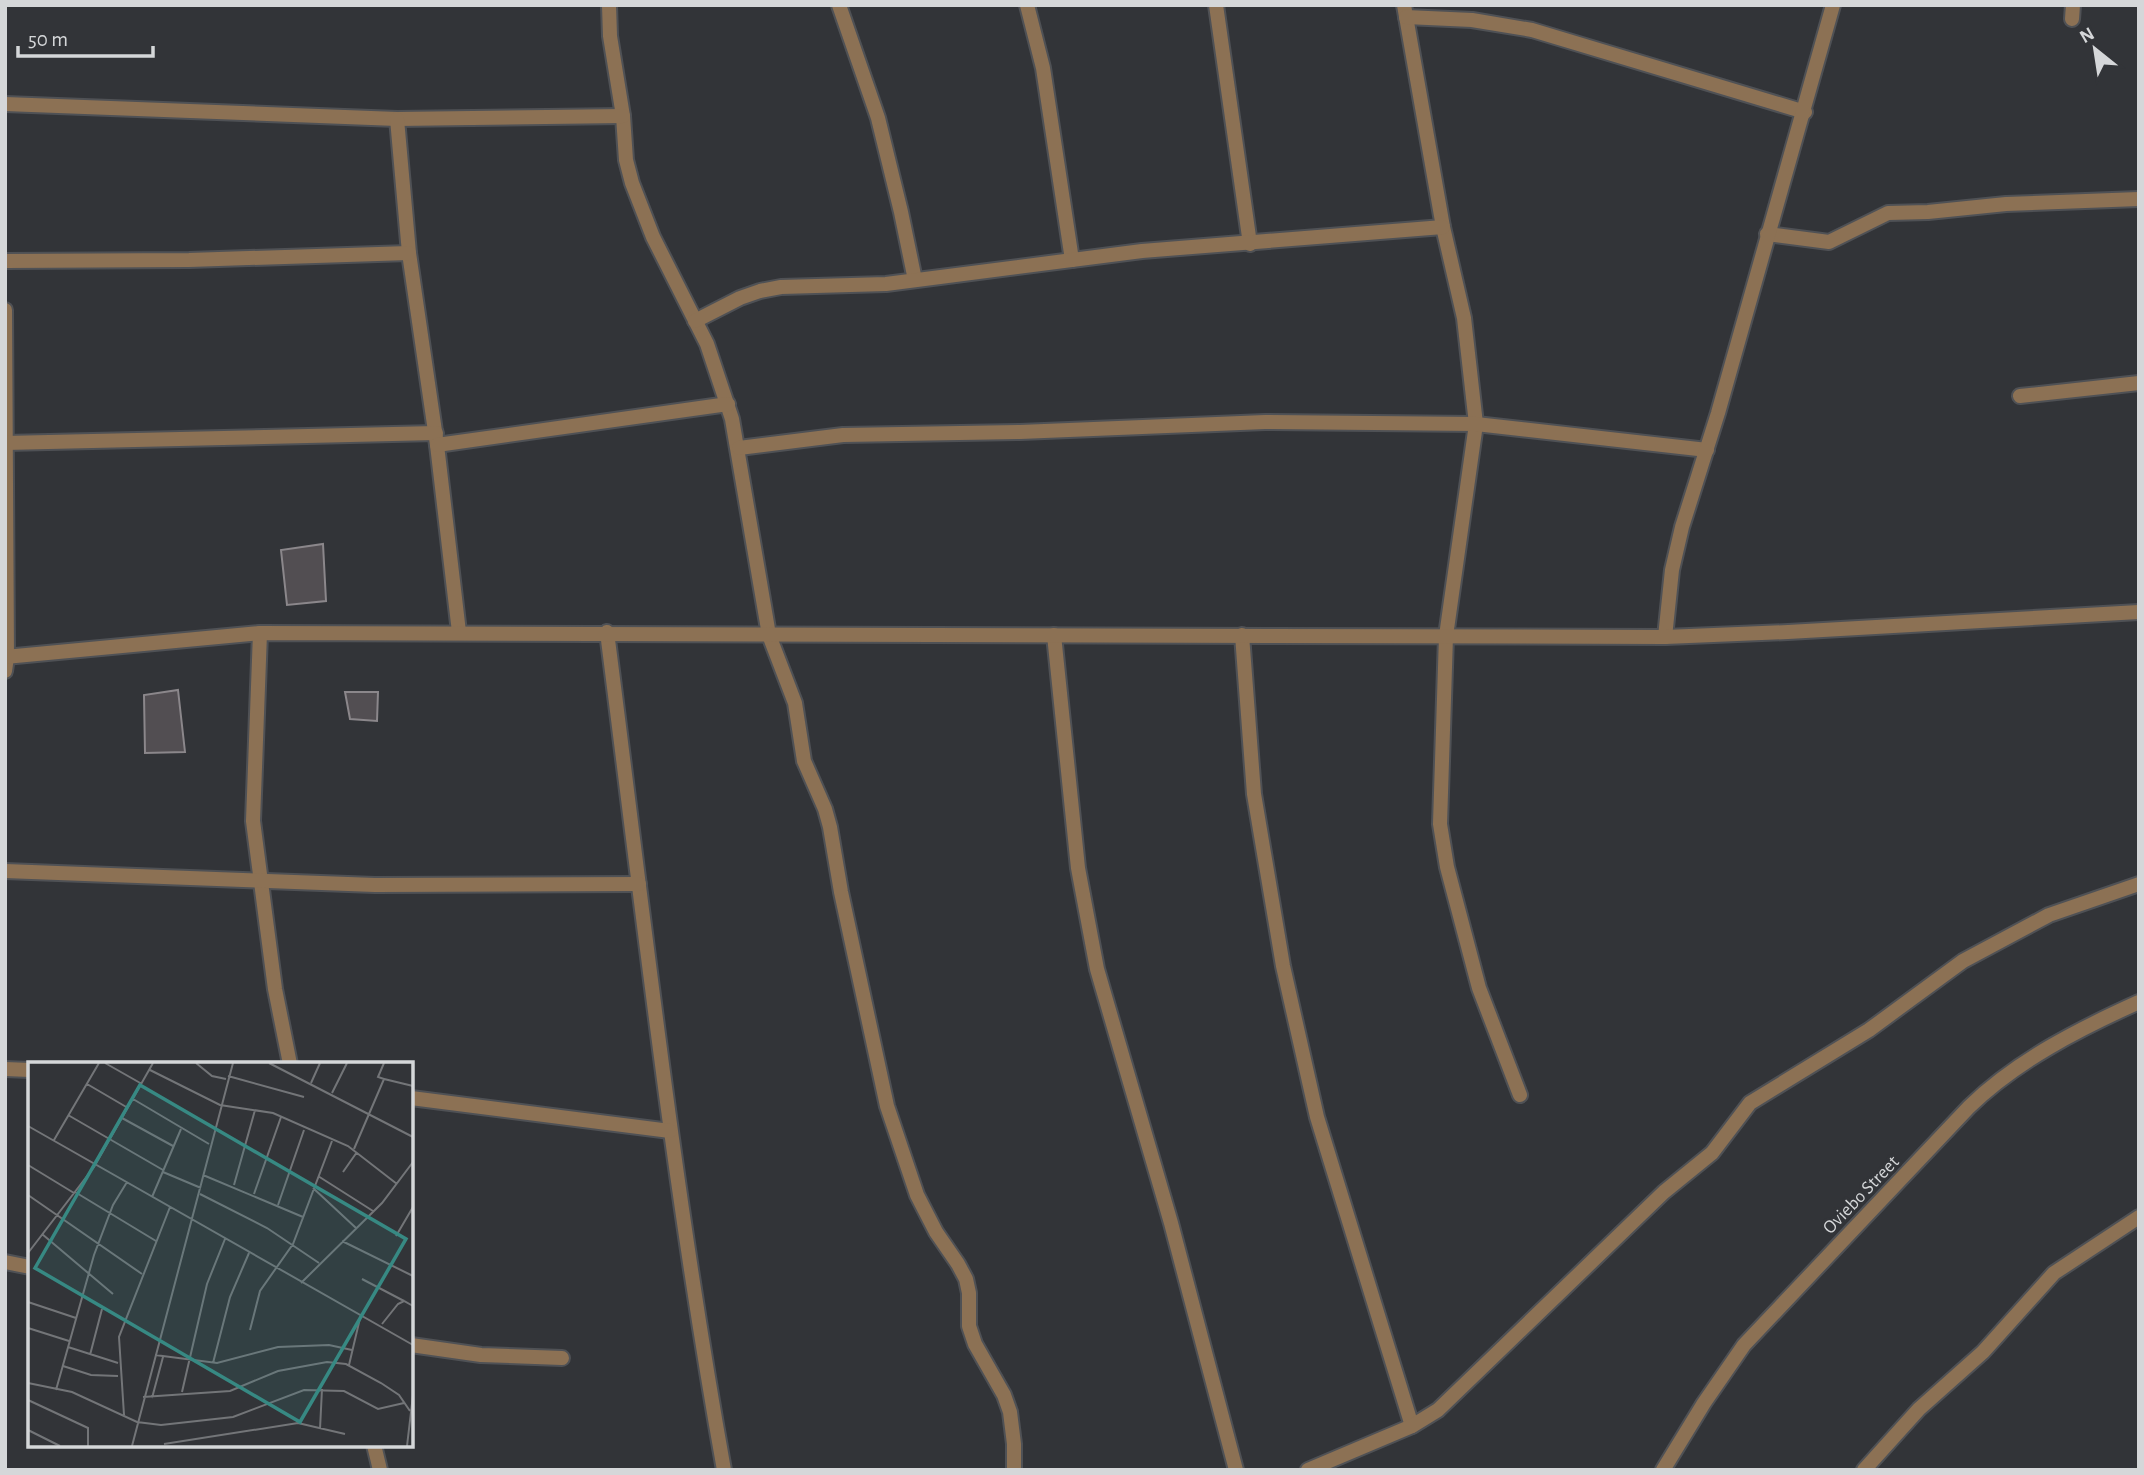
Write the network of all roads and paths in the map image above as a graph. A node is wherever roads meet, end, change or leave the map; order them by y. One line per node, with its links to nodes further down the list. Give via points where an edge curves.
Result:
1 (609, 5): 9 (street)
2 (839, 5): 18 (street, via 878,118)
3 (1027, 5): 16 (street, via 1043,68)
4 (1216, 5): 14 (street)
5 (1833, 5): 8 (street)
6 (1405, 11): 8 (street, via 1532,30); 12 (street)
7 (5, 104): 10 (street)
8 (1805, 112): 13 (street)
9 (623, 116): 10 (street); 20 (street, via 632,183)
10 (397, 119): 15 (street)
11 (2139, 199): 13 (street, via 1888,213 1829,242)
12 (1443, 227): 14 (street); 24 (street, via 1464,318)
13 (1767, 234): 28 (street)
14 (1250, 244): 16 (street)
15 (409, 253): 17 (street); 25 (street)
16 (1072, 260): 18 (street)
17 (5, 261)
18 (915, 280): 20 (street, via 760,290)
19 (5, 310): 26 (street)
20 (695, 321): 23 (street, via 708,344)
21 (2139, 383): 22 (street)
22 (2020, 396)
23 (728, 404): 25 (street); 27 (street)
24 (1476, 424): 27 (street, via 1265,422 843,435); 28 (street); 36 (street)
25 (437, 439): 26 (street); 30 (street)
26 (6, 443): 38 (street)
27 (739, 448): 33 (street)
28 (1707, 450): 37 (street, via 1672,570)
29 (2138, 614): 37 (street)
30 (459, 632): 31 (street); 32 (street)
31 (607, 632): 33 (street); 41 (street)
32 (260, 633): 38 (street); 40 (street, via 253,821)
33 (769, 635): 34 (street); 59 (street, via 795,703 804,761 830,827 887,1106 917,1195 966,1279 975,1344 1010,1412)
34 (1054, 635): 35 (street); 60 (street, via 1078,868 1097,970 1171,1223)
35 (1242, 635): 36 (street); 55 (street, via 1254,794 1283,966 1317,1117)
36 (1446, 636): 37 (street); 47 (street, via 1440,824 1479,988)
37 (1665, 636)
38 (6, 661)
39 (5, 872): 40 (street)
40 (260, 880): 41 (street, via 374,885); 44 (street)
41 (639, 884): 49 (street)
42 (2139, 884): 55 (street, via 2049,915 1963,961 1869,1030 1750,1103 1712,1153 1664,1192 1438,1410)
43 (2139, 1002): 62 (street, Oviebo Street, via 2098,1021 1986,1090 1744,1345)
44 (290, 1062)
45 (5, 1069): 46 (street)
46 (28, 1070)
47 (1520, 1095)
48 (413, 1098): 49 (street)
49 (670, 1131): 58 (street)
50 (2139, 1217): 63 (street, via 2054,1273 1983,1352 1919,1409)
51 (5, 1262): 52 (street)
52 (28, 1267)
53 (413, 1345): 54 (street, via 481,1355)
54 (562, 1358)
55 (1412, 1426): 61 (street)
56 (374, 1447): 57 (street)
57 (380, 1470)
58 (724, 1470)
59 (1014, 1470)
60 (1236, 1470)
61 (1308, 1470)
62 (1663, 1470)
63 (1864, 1470)

